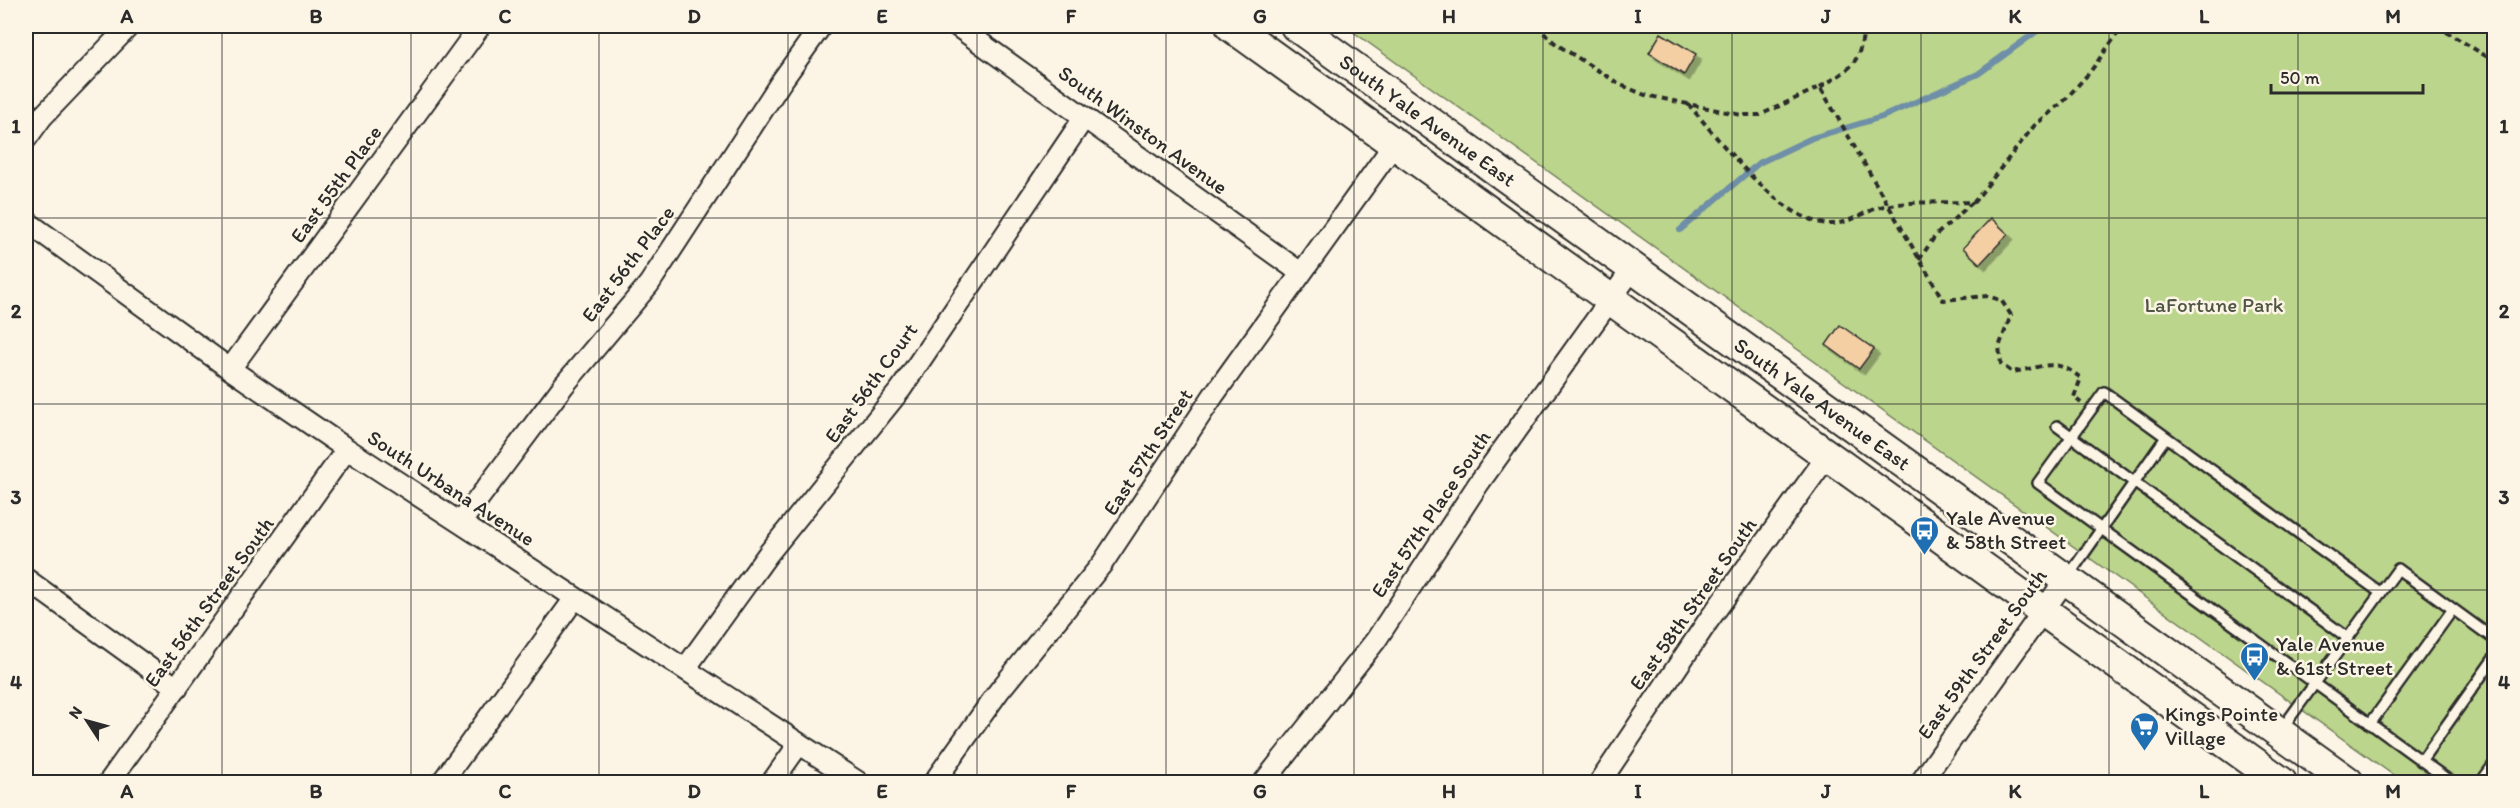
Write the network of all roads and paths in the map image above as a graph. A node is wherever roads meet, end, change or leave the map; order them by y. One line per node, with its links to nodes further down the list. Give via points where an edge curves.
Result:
1 (129, 26): 15 (street)
2 (480, 26): 24 (street, East 55th Place)
3 (821, 26): 32 (street, East 56th Place, via 649,284 557,394)
4 (957, 26): 14 (street, South Winston Avenue)
5 (1231, 26): 16 (main road, South Yale Avenue East)
6 (1296, 26): 21 (main road, South Yale Avenue East)
7 (1536, 26): 13 (path, via 1556,44 1621,85)
8 (1864, 26): 12 (path, via 1862,51 1847,71)
9 (2123, 26): 17 (path, via 2090,72 2034,126)
10 (2437, 26): 11 (path)
11 (2494, 61)
12 (1820, 87): 13 (path, via 1760,115); 18 (path)
13 (1688, 104): 18 (path, via 1764,187 1806,219 1831,224)
14 (1084, 118): 22 (street, South Winston Avenue); 43 (street, East 56th Court, via 901,389 768,554)
15 (26, 139)
16 (1395, 143): 22 (street, East 57th Street); 23 (main road, South Yale Avenue East)
17 (1974, 202): 18 (path); 20 (path, via 1935,236)
18 (1888, 205): 20 (path)
19 (26, 221): 24 (street, South Urbana Avenue)
20 (1919, 260): 25 (path, via 1943,300 1987,296 2001,300 2011,315 1999,347 2001,364 2012,372 2050,364 2068,367 2081,378 2074,397)
21 (1633, 268): 23 (street, East 57th Place South); 35 (main road, South Yale Avenue East)
22 (1301, 273): 55 (street, East 57th Street, via 1213,396 1102,564 999,691)
23 (1611, 299): 30 (main road, South Yale Avenue East); 56 (street, East 57th Place South, via 1479,483 1376,640)
24 (230, 369): 29 (street, South Urbana Avenue)
25 (2090, 411): 27 (lane); 28 (lane, via 2104,392)
26 (2057, 426): 27 (lane)
27 (2072, 437): 31 (lane); 33 (lane, via 2038,483)
28 (2166, 437): 31 (lane, East 59th Street South); 36 (lane)
29 (347, 449): 32 (street, South Urbana Avenue); 45 (street, East 56th Street South)
30 (1828, 455): 39 (main road, South Yale Avenue East); 57 (street, East 58th Street South, via 1708,621)
31 (2133, 482): 33 (lane, East 59th Street South); 40 (lane)
32 (461, 522): 37 (street, South Urbana Avenue)
33 (2101, 528): 35 (lane, East 59th Street South); 44 (lane)
34 (26, 579): 45 (street)
35 (2066, 579): 39 (street, East 59th Street South); 47 (main road, South Yale Avenue East)
36 (2380, 593): 38 (lane, via 2398,569); 40 (lane)
37 (575, 598): 43 (street, South Urbana Avenue); 52 (street)
38 (2453, 609): 41 (lane); 46 (lane)
39 (2043, 611): 58 (street, East 59th Street South); 59 (main road, South Yale Avenue East)
40 (2348, 638): 44 (lane)
41 (2494, 639)
42 (2494, 658): 49 (lane)
43 (685, 669): 48 (street, South Urbana Avenue)
44 (2314, 684): 46 (lane); 47 (lane)
45 (177, 688): 51 (street, East 56th Street South)
46 (2370, 724): 49 (lane)
47 (2279, 733): 60 (main road, South Yale Avenue East)
48 (799, 744): 53 (street); 54 (street, South Urbana Avenue)
49 (2421, 761): 61 (lane)
50 (2494, 764): 62 (lane)
51 (109, 783)
52 (442, 783)
53 (772, 783)
54 (858, 783)
55 (934, 783)
56 (1264, 783)
57 (1600, 783)
58 (1921, 783)
59 (2281, 783)
60 (2348, 783)
61 (2451, 783)
62 (2481, 783)

